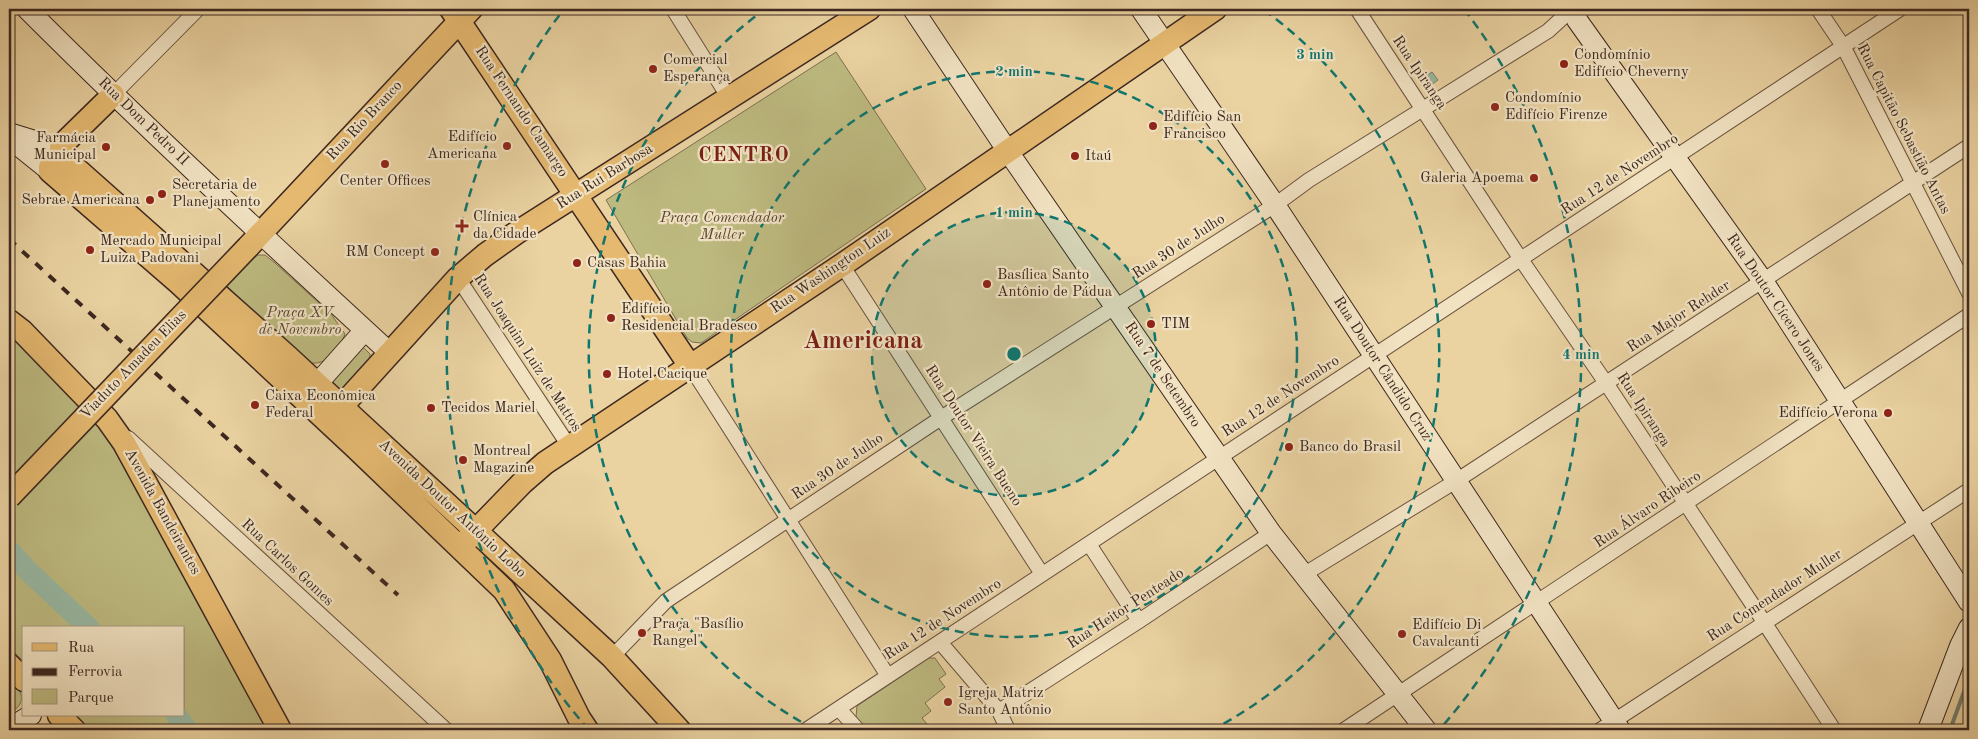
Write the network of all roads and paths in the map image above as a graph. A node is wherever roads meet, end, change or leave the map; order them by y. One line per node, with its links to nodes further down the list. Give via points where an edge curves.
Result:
1 (27, 9): 16 (main road, Rua Dom Pedro II)
2 (198, 9): 16 (street)
3 (673, 9): 17 (street)
4 (869, 9): 17 (main road, Rua Rui Barbosa)
5 (912, 9): 22 (main road, Rua 7 de Setembro)
6 (1141, 9): 14 (main road, Rua Doutor Cândido Cruz)
7 (1215, 9): 14 (main road, Rua Washington Luiz)
8 (1357, 9): 18 (street, Rua Ipiranga)
9 (1572, 9): 18 (street, Rua 30 de Julho, via 1548,31)
10 (1576, 9): 24 (main road, Rua Doutor Cícero Jones, via 1577,20)
11 (1818, 9): 15 (street, Rua Capitão Sebastião Antas)
12 (1900, 9): 15 (street, Rua 12 de Novembro)
13 (461, 13): 26 (main road, Rua Fernando Camargo); 28 (main road, Rua Rio Branco)
14 (1164, 43): 22 (main road, Rua Washington Luiz); 27 (main road, Rua Doutor Cândido Cruz)
15 (1843, 46): 24 (street, Rua 12 de Novembro); 25 (street, Rua Capitão Sebastião Antas)
16 (113, 95): 23 (main road); 28 (main road, Rua Dom Pedro II)
17 (730, 98): 26 (main road, Rua Rui Barbosa)
18 (1424, 109): 27 (street, Rua 30 de Julho); 29 (street, Rua Ipiranga)
19 (9, 133): 23 (main road, via 51,146)
20 (9, 138): 23 (main road)
21 (1969, 146): 25 (street, Rua Major Rehder)
22 (1007, 150): 30 (main road, Rua Washington Luiz); 35 (main road, Rua 7 de Setembro)
23 (61, 158): 31 (main road)
24 (1676, 158): 29 (street, Rua 12 de Novembro); 33 (main road, Rua Doutor Cícero Jones)
25 (1913, 183): 33 (street, Rua Major Rehder); 34 (street, Rua Capitão Sebastião Antas)
26 (576, 195): 32 (main road, Rua Rui Barbosa, via 485,255); 41 (main road, Rua Fernando Camargo)
27 (1274, 205): 35 (street, Rua 30 de Julho); 40 (main road, Rua Doutor Cândido Cruz)
28 (254, 241): 38 (main road); 52 (main road, Viaduto Amadeu Elias, bridge)
29 (1520, 258): 40 (street, Rua 12 de Novembro); 42 (street, Rua Ipiranga)
30 (842, 265): 41 (main road, Rua Washington Luiz); 46 (street, Rua Doutor Vieira Bueno)
31 (185, 276): 43 (main road, Avenida Doutor Antônio Lobo); 43 (main road, Avenida Doutor Antônio Lobo, via 217,295)
32 (458, 278): 39 (main road, Rua Rui Barbosa); 48 (street, Rua Joaquim Luiz de Mattos)
33 (1763, 282): 42 (street, Rua Major Rehder); 44 (main road, Rua Doutor Cícero Jones)
34 (1969, 293)
35 (1116, 307): 46 (street, Rua 30 de Julho); 49 (main road, Rua 7 de Setembro)
36 (1969, 315): 44 (street, Rua Álvaro Ribeiro)
37 (9, 320): 47 (main road, Avenida Bandeirantes)
38 (365, 330): 39 (main road); 43 (main road)
39 (390, 353): 45 (main road, Rua Rui Barbosa)
40 (1373, 356): 49 (street, Rua 12 de Novembro); 50 (main road, Rua Doutor Cândido Cruz)
41 (690, 366): 48 (main road, Rua Washington Luiz); 54 (street)
42 (1606, 383): 50 (street, Rua Major Rehder); 53 (street, Rua Ipiranga)
43 (310, 392): 45 (main road, Avenida Doutor Antônio Lobo)
44 (1839, 401): 53 (street, Rua Álvaro Ribeiro); 55 (main road, Rua Doutor Cícero Jones)
45 (335, 414): 56 (main road, Avenida Doutor Antônio Lobo); 59 (main road, Avenida Doutor Antônio Lobo)
46 (941, 418): 54 (street, Rua 30 de Julho); 60 (street, Rua Doutor Vieira Bueno)
47 (107, 419): 76 (main road, Avenida Bandeirantes, via 142,474); 77 (street, Rua Carlos Gomes)
48 (569, 446): 56 (main road, Rua Washington Luiz, via 522,483)
49 (1219, 458): 57 (main road, Rua 7 de Setembro); 58 (street, Rua 12 de Novembro)
50 (1456, 481): 61 (street, Rua Major Rehder); 63 (main road, Rua Doutor Cândido Cruz)
51 (1969, 490): 55 (street, Rua Comendador Muller)
52 (9, 497)
53 (1686, 504): 63 (street, Rua Álvaro Ribeiro); 65 (street, Rua Ipiranga)
54 (788, 520): 68 (street, Rua 30 de Julho, via 666,601); 70 (street)
55 (1918, 524): 62 (main road, Rua Doutor Cícero Jones); 65 (street, Rua Comendador Muller)
56 (475, 531): 59 (main road, Rua Washington Luiz); 68 (main road, Avenida Doutor Antônio Lobo)
57 (1271, 533): 61 (main road, Rua 7 de Setembro); 64 (street, Rua Heitor Penteado)
58 (1089, 544): 60 (street, Rua 12 de Novembro); 64 (street)
59 (460, 548): 78 (main road, Avenida Doutor Antônio Lobo, via 504,590 550,660)
60 (1042, 574): 67 (street, Rua 12 de Novembro)
61 (1303, 575): 72 (main road, Rua 7 de Setembro)
62 (1969, 602)
63 (1536, 604): 72 (street, Rua Álvaro Ribeiro); 75 (main road, Rua Doutor Cândido Cruz)
64 (1139, 621): 74 (street, Rua Heitor Penteado)
65 (1764, 622): 75 (street, Rua Comendador Muller); 85 (street, Rua Ipiranga)
66 (1969, 628): 86 (main road)
67 (940, 642): 70 (street, Rua 12 de Novembro); 74 (street)
68 (612, 657): 79 (main road, Avenida Doutor Antônio Lobo)
69 (9, 665): 71 (main road)
70 (888, 676): 73 (street, Rua 12 de Novembro)
71 (22, 678)
72 (1398, 694): 83 (street, Rua Álvaro Ribeiro); 84 (main road, Rua 7 de Setembro)
73 (839, 709): 80 (street, Rua 12 de Novembro); 81 (street)
74 (999, 711): 82 (street)
75 (1611, 727)
76 (280, 730)
77 (446, 730)
78 (588, 730)
79 (679, 730)
80 (806, 730)
81 (858, 730)
82 (1008, 730)
83 (1344, 730)
84 (1426, 730)
85 (1834, 730)
86 (1927, 730)

